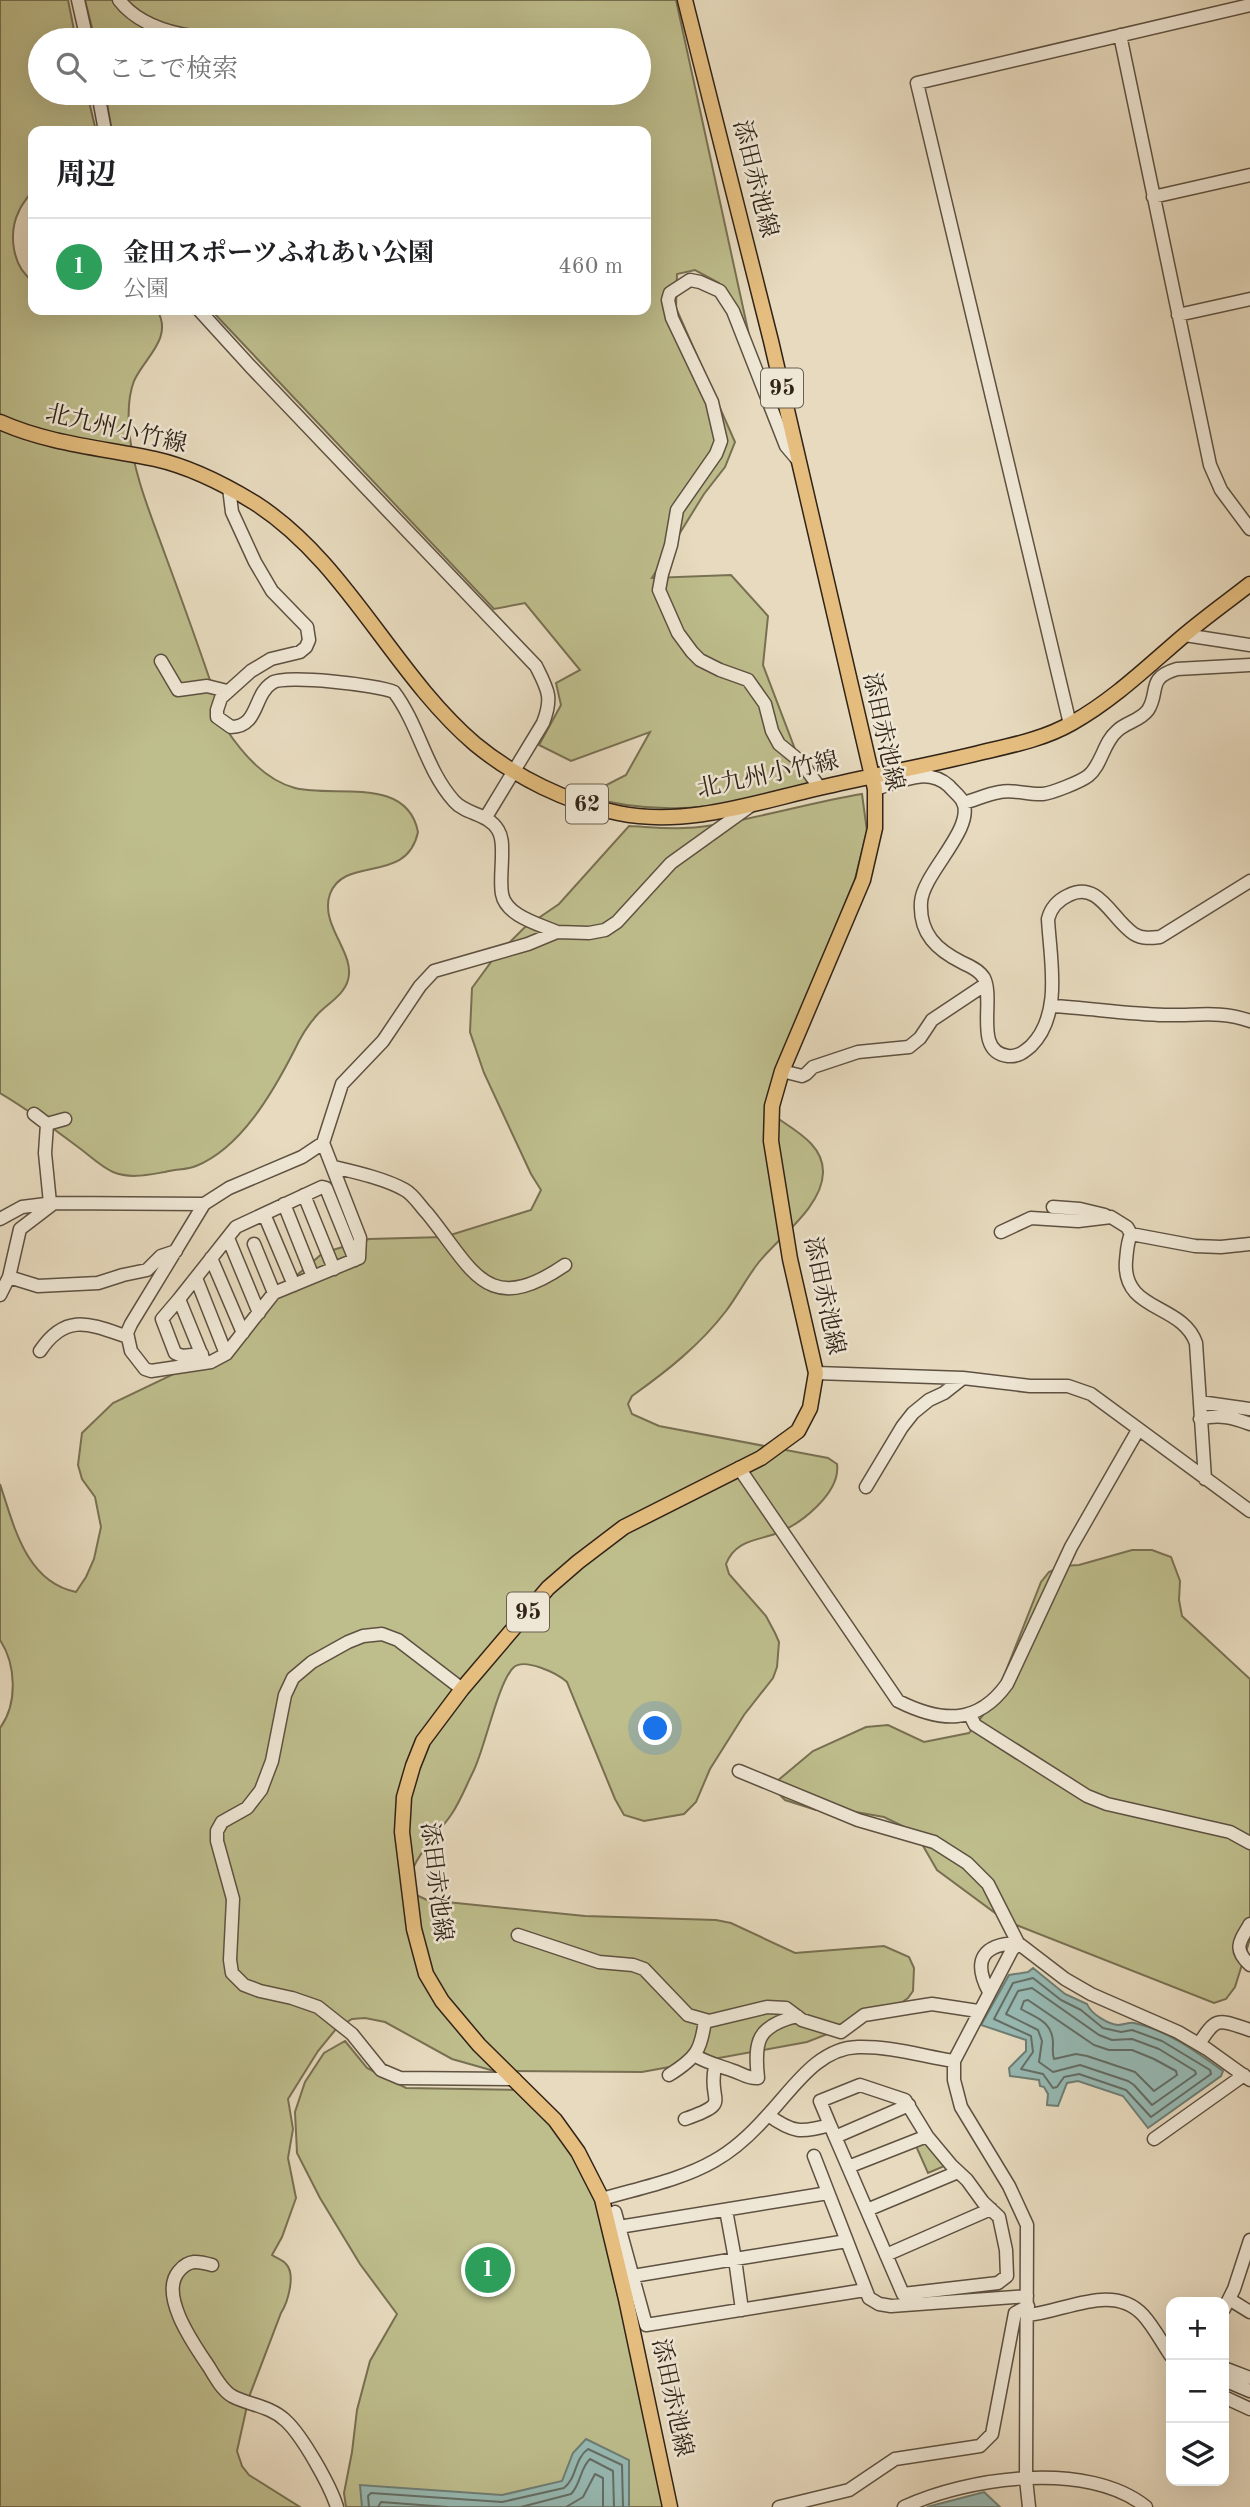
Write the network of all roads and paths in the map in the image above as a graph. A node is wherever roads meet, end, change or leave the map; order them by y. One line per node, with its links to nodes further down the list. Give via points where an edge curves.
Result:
1 (78, 0): 5 (street)
2 (119, 0): 6 (street, via 125,9)
3 (685, 0): 16 (main road, 添田赤池線 / 95)
4 (1250, 5): 7 (street)
5 (84, 28)
6 (158, 28)
7 (1120, 35): 11 (street); 25 (street, via 917,83)
8 (100, 105): 9 (street)
9 (104, 126)
10 (1250, 175): 11 (street)
11 (1153, 197): 14 (street)
12 (1250, 299): 14 (street)
13 (204, 315): 26 (street, via 537,666 547,687 549,706)
14 (1178, 315): 18 (street, via 1210,465 1221,491)
15 (0, 422): 17 (main road, 北九州小竹線 / 62, via 48,438 193,470)
16 (797, 459): 27 (main road, 添田赤池線 / 95); 28 (street, via 786,446 733,311 720,291 690,280 677,286 668,300 672,318 712,402 721,441 677,510 659,584 661,599 678,633 700,660 753,685 779,744 801,762)
17 (229, 488): 24 (street, via 232,512 255,562 272,592 307,627 309,640 300,652 261,664); 26 (main road, 北九州小竹線 / 62, via 303,542 447,716)
18 (1250, 528)
19 (1250, 584): 20 (main road, 北九州小竹線 / 62)
20 (1185, 635): 21 (street); 25 (main road, 北九州小竹線 / 62, via 1107,701)
21 (1250, 645)
22 (161, 661): 24 (street, via 178,690 207,686)
23 (1250, 666): 29 (street, via 1167,672 1153,689 1150,708 1117,731 1086,777 1044,794 998,792)
24 (227, 691): 31 (street, via 216,710 230,727 251,719 268,686 282,679 350,683 394,692 453,800)
25 (1070, 724): 27 (main road, 北九州小竹線 / 62, via 1036,739)
26 (513, 771): 30 (main road, 北九州小竹線 / 62, via 572,799 619,814 686,816); 31 (street)
27 (873, 784): 28 (main road, 北九州小竹線 / 62); 29 (street, via 933,775); 37 (main road, 添田赤池線 / 95, via 875,828 863,880)
28 (820, 788): 30 (main road, 北九州小竹線 / 62)
29 (963, 803): 34 (street, via 960,828 927,883 921,901 922,923 930,941 982,974)
30 (749, 807): 33 (street, via 671,863 605,930)
31 (486, 817): 33 (street, via 502,840 504,901 526,919)
32 (1250, 881): 35 (street, via 1160,937 1134,934 1096,895 1085,890 1060,899 1048,919)
33 (557, 932): 41 (street, via 434,971 383,1041 342,1084)
34 (986, 984): 35 (street, via 986,1030 997,1052 1022,1054 1036,1041); 37 (street, via 932,1020 920,1038 902,1050 858,1052 813,1067 802,1076)
35 (1052, 1006): 36 (street, via 1168,1015 1225,1014)
36 (1250, 1021)
37 (782, 1071): 74 (main road, 添田赤池線 / 95, via 772,1106 771,1140 790,1259)
38 (34, 1114): 40 (street)
39 (65, 1119): 40 (street)
40 (47, 1124): 44 (street)
41 (323, 1143): 42 (street); 45 (street)
42 (334, 1167): 58 (street, via 360,1238); 59 (street, via 405,1190 483,1281 521,1287)
43 (304, 1195): 46 (street); 58 (street, via 322,1187 328,1191); 60 (street)
44 (52, 1203): 45 (street); 50 (street, via 22,1207); 61 (street, via 20,1229)
45 (204, 1204): 56 (street)
46 (284, 1204): 48 (street); 62 (street)
47 (1053, 1207): 49 (street)
48 (264, 1214): 53 (street, via 236,1227); 64 (street)
49 (1111, 1217): 51 (street, via 1078,1221 1031,1217); 52 (street)
50 (0, 1219)
51 (1001, 1232)
52 (1131, 1234): 55 (street, via 1195,1246); 76 (street, via 1125,1270 1128,1283 1134,1293 1192,1332)
53 (228, 1238): 57 (street); 68 (street)
54 (254, 1244): 65 (street)
55 (1250, 1244)
56 (176, 1251): 61 (street, via 161,1256 148,1270 98,1283 38,1286); 70 (street, via 131,1324)
57 (211, 1258): 63 (street); 69 (street)
58 (355, 1260): 60 (street)
59 (565, 1265)
60 (334, 1269): 62 (street)
61 (9, 1277): 66 (street)
62 (313, 1277): 64 (street)
63 (196, 1278): 67 (street); 72 (street)
64 (294, 1285): 65 (street)
65 (274, 1293): 68 (street)
66 (0, 1295)
67 (179, 1299): 73 (street); 73 (street, via 162,1319 175,1353)
68 (259, 1313): 69 (street)
69 (243, 1333): 72 (street)
70 (128, 1337): 71 (street, via 82,1323 57,1331); 73 (street, via 131,1351 151,1371)
71 (40, 1351)
72 (226, 1354): 73 (street)
73 (204, 1359)
74 (816, 1373): 75 (street); 81 (main road, 添田赤池線 / 95, via 810,1408 798,1431)
75 (963, 1378): 80 (street, via 1068,1386 1091,1394); 83 (street, via 913,1413)
76 (1200, 1402): 77 (street); 78 (street)
77 (1250, 1409)
78 (1200, 1419): 79 (street, via 1222,1416); 82 (street)
79 (1250, 1424)
80 (1138, 1430): 82 (street); 86 (street, via 1071,1546 1007,1684 997,1699)
81 (739, 1468): 85 (main road, 添田赤池線 / 95, via 624,1527 578,1562 548,1588); 86 (street, via 898,1701 936,1716)
82 (1205, 1479): 84 (street)
83 (866, 1487)
84 (1250, 1511)
85 (462, 1689): 104 (main road, 添田赤池線 / 95, via 423,1741 404,1797 402,1832 414,1929 426,1974 442,2001); 104 (street, via 398,1640 382,1634 348,1642 293,1678 261,1790 247,1808 222,1822 217,1831 233,1899 230,1960 232,1973 244,1985 318,2007 352,2034 382,2070 400,2078)
86 (970, 1715): 88 (street, via 975,1725 1087,1796 1230,1832)
87 (739, 1771): 91 (street, via 858,1821 934,1842 967,1863 988,1884)
88 (1250, 1843)
89 (1250, 1924): 92 (street, via 1239,1947 1240,1956)
90 (518, 1935): 96 (street, via 599,1962 644,1969 688,2015)
91 (1018, 1943): 93 (street); 93 (street, via 985,1952 980,1967); 98 (street, via 1091,1994)
92 (1250, 1965)
93 (989, 1992): 94 (street)
94 (978, 2011): 95 (street, via 932,2004 864,2015 841,2032); 100 (street)
95 (797, 2016): 96 (street, via 786,2008 767,2007); 101 (street, via 781,2020 763,2034 757,2050 758,2078)
96 (705, 2020): 99 (street)
97 (1250, 2031): 98 (street, via 1218,2022)
98 (1199, 2044): 103 (street)
99 (694, 2055): 101 (street); 102 (street)
100 (954, 2061): 106 (street, via 855,2047 816,2063); 132 (street, via 961,2107 1027,2225)
101 (715, 2067): 107 (street, via 714,2106)
102 (669, 2075)
103 (1247, 2077): 110 (street)
104 (514, 2079): 115 (main road, 添田赤池線 / 95, via 555,2120)
105 (909, 2105): 108 (street); 108 (street, via 860,2085 820,2101); 109 (street)
106 (768, 2115): 108 (street, via 796,2131); 115 (street, via 714,2162)
107 (685, 2119)
108 (833, 2131): 112 (street)
109 (927, 2136): 112 (street); 113 (street)
110 (1154, 2139)
111 (814, 2156): 114 (street)
112 (848, 2167): 118 (street)
113 (958, 2172): 116 (street); 118 (street)
114 (828, 2193): 117 (street); 122 (street)
115 (602, 2199): 125 (main road, 添田赤池線 / 95)
116 (991, 2209): 123 (street); 129 (street, via 999,2217 1007,2276 998,2283)
117 (726, 2210): 120 (street); 124 (street)
118 (867, 2210): 123 (street)
119 (615, 2211): 120 (street)
120 (619, 2227): 125 (street)
121 (1250, 2240): 130 (street)
122 (847, 2241): 124 (street); 128 (street)
123 (886, 2255): 129 (street, via 903,2294)
124 (735, 2259): 127 (street); 133 (street)
125 (623, 2260): 127 (street); 144 (main road, 添田赤池線 / 95)
126 (212, 2265): 143 (street, via 184,2264 175,2275 173,2292 180,2318 230,2395 269,2410 300,2438)
127 (633, 2276): 133 (street, via 646,2325)
128 (866, 2290): 129 (street, via 869,2298 891,2306); 133 (street)
129 (945, 2296): 132 (street)
130 (1229, 2297)
131 (1229, 2305): 134 (street)
132 (1028, 2306): 135 (street, via 1044,2314 1098,2299 1128,2304 1142,2314); 142 (street); 145 (street, via 1015,2313 992,2434 980,2446 895,2459 849,2490)
133 (742, 2310)
134 (1250, 2312)
135 (1166, 2349)
136 (1229, 2370): 137 (street)
137 (1250, 2378)
138 (1229, 2382): 139 (street)
139 (1250, 2391)
140 (1229, 2399): 141 (street)
141 (1250, 2409)
142 (1026, 2479): 146 (street, via 928,2496); 147 (street); 148 (street, via 1058,2477 1105,2484)
143 (337, 2507)
144 (670, 2507)
145 (779, 2507)
146 (904, 2507)
147 (1030, 2507)
148 (1146, 2507)

